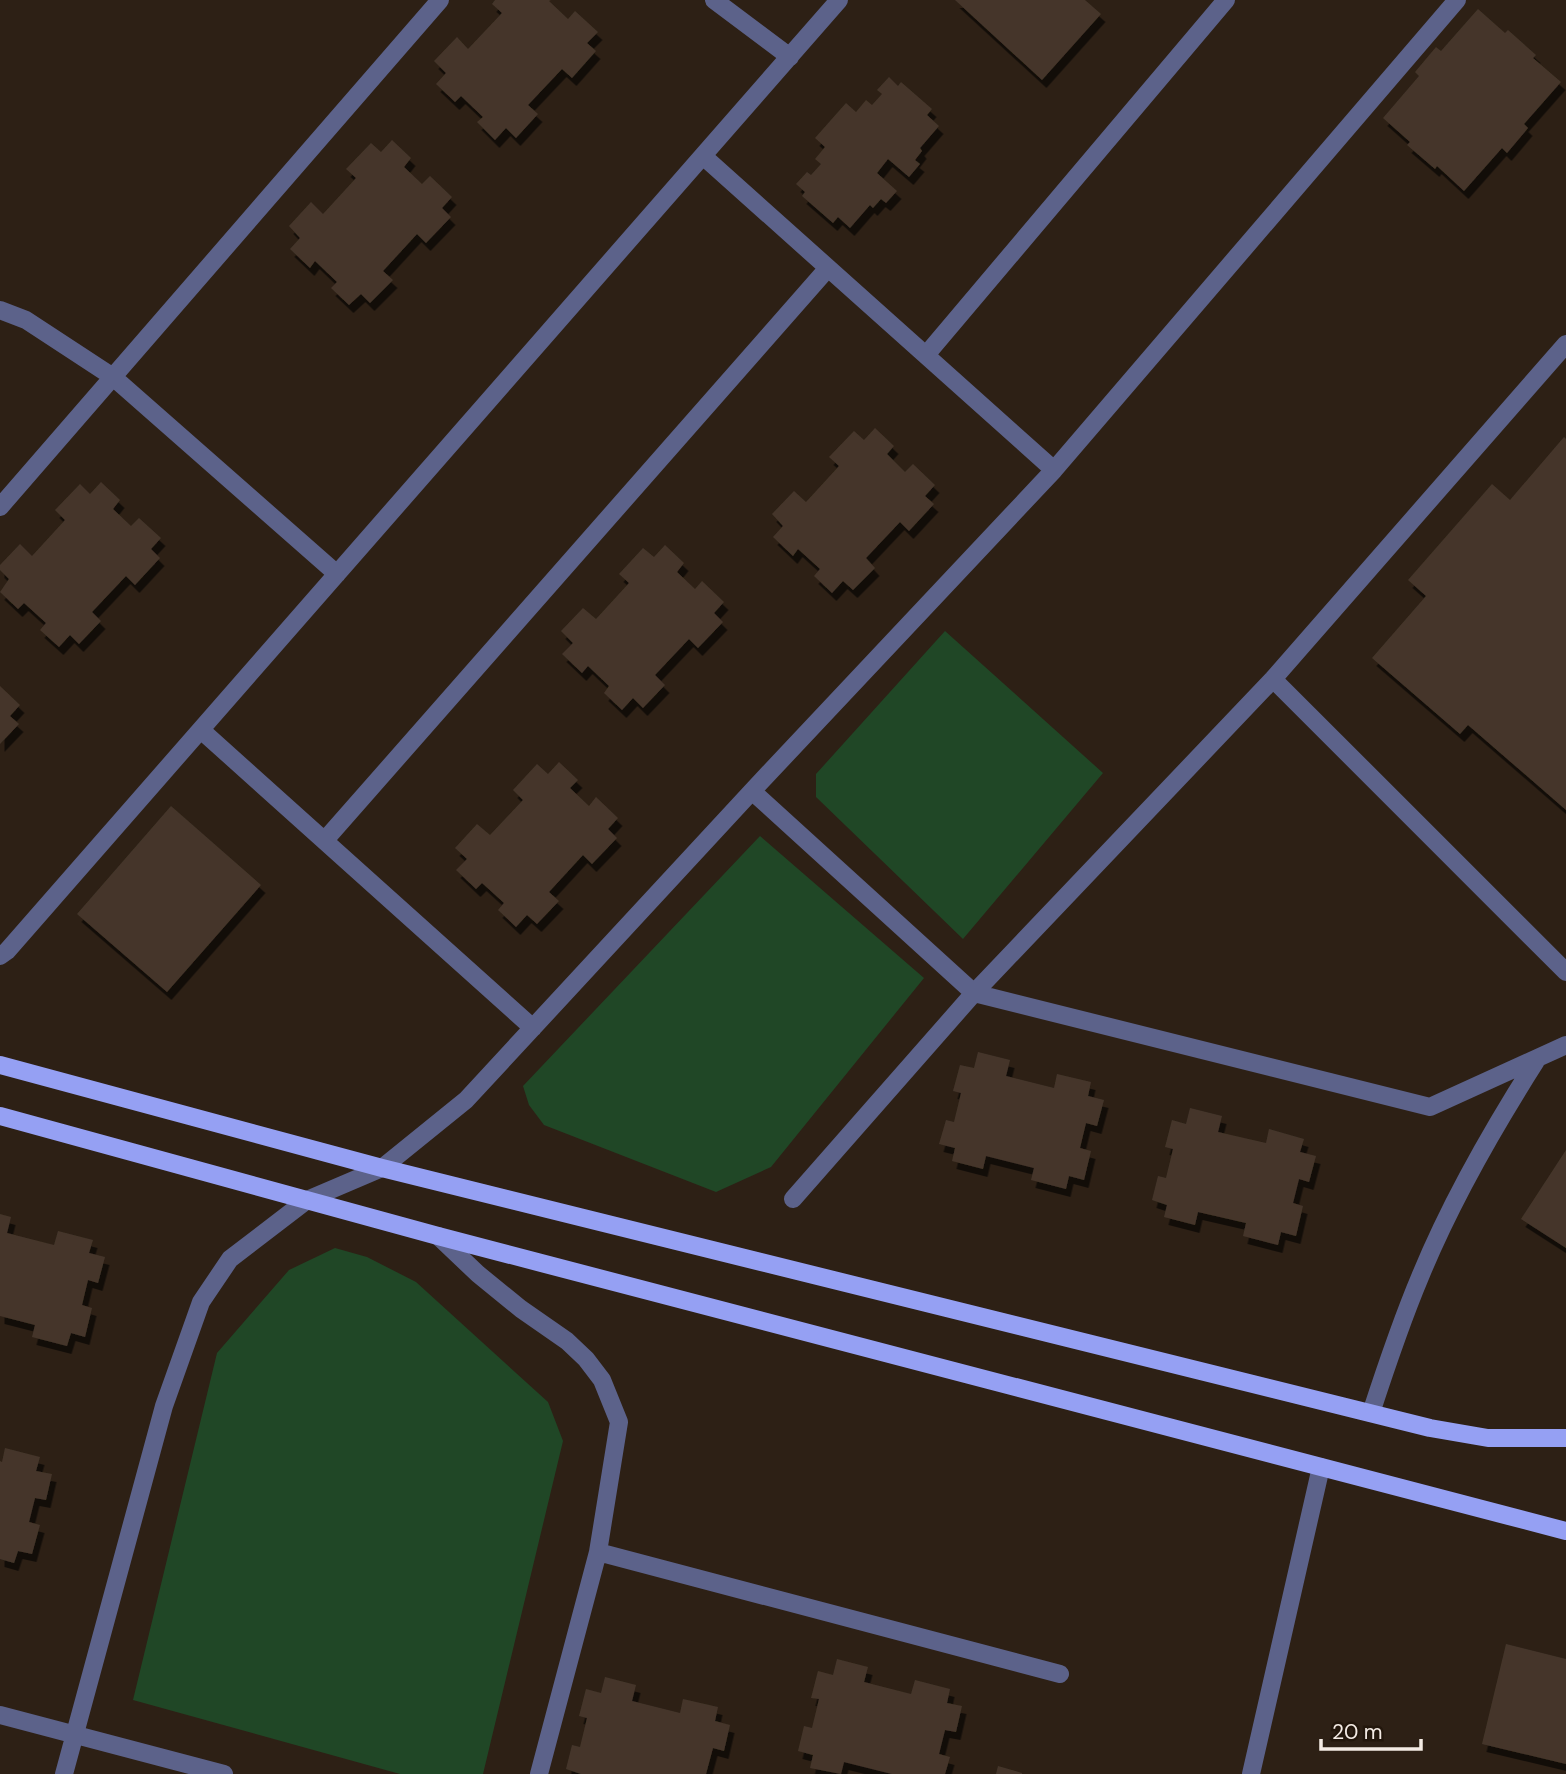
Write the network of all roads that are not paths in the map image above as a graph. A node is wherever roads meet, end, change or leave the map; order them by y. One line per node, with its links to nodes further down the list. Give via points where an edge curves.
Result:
1 (440, 0): 12 (street)
2 (714, 0): 6 (street)
3 (839, 0): 6 (street)
4 (1226, 0): 11 (street)
5 (1457, 0): 13 (street)
6 (790, 57): 7 (street)
7 (703, 156): 8 (street); 15 (street)
8 (828, 268): 11 (street); 19 (street)
9 (0, 310): 12 (street, via 26,320)
10 (1566, 344): 16 (street)
11 (926, 355): 13 (street)
12 (113, 377): 14 (street); 15 (street)
13 (1054, 470): 18 (street)
14 (0, 507)
15 (337, 574): 17 (street)
16 (1273, 679): 21 (street); 22 (street)
17 (201, 730): 19 (street); 20 (street)
18 (751, 791): 22 (street); 23 (street)
19 (325, 840): 23 (street)
20 (2, 951)
21 (1566, 972)
22 (974, 993): 25 (street, via 1430,1107); 29 (street)
23 (533, 1027): 28 (street, via 466,1100)
24 (1566, 1045): 25 (street)
25 (1536, 1060): 32 (street, via 1488,1139 1420,1276)
26 (0, 1065): 28 (main road)
27 (0, 1116): 30 (main road)
28 (382, 1168): 30 (street); 32 (main road)
29 (793, 1199)
30 (307, 1200): 31 (main road); 39 (street, via 230,1259 201,1302 164,1406)
31 (438, 1236): 34 (main road); 36 (street, via 499,1292 567,1341 602,1380 619,1422)
32 (1371, 1413): 33 (main road, via 1488,1438)
33 (1566, 1438)
34 (1321, 1467): 35 (main road); 43 (street)
35 (1566, 1531)
36 (598, 1552): 37 (street); 42 (street)
37 (1060, 1674)
38 (0, 1715): 39 (street)
39 (74, 1736): 40 (street); 41 (street)
40 (64, 1774)
41 (224, 1774)
42 (539, 1774)
43 (1251, 1774)

